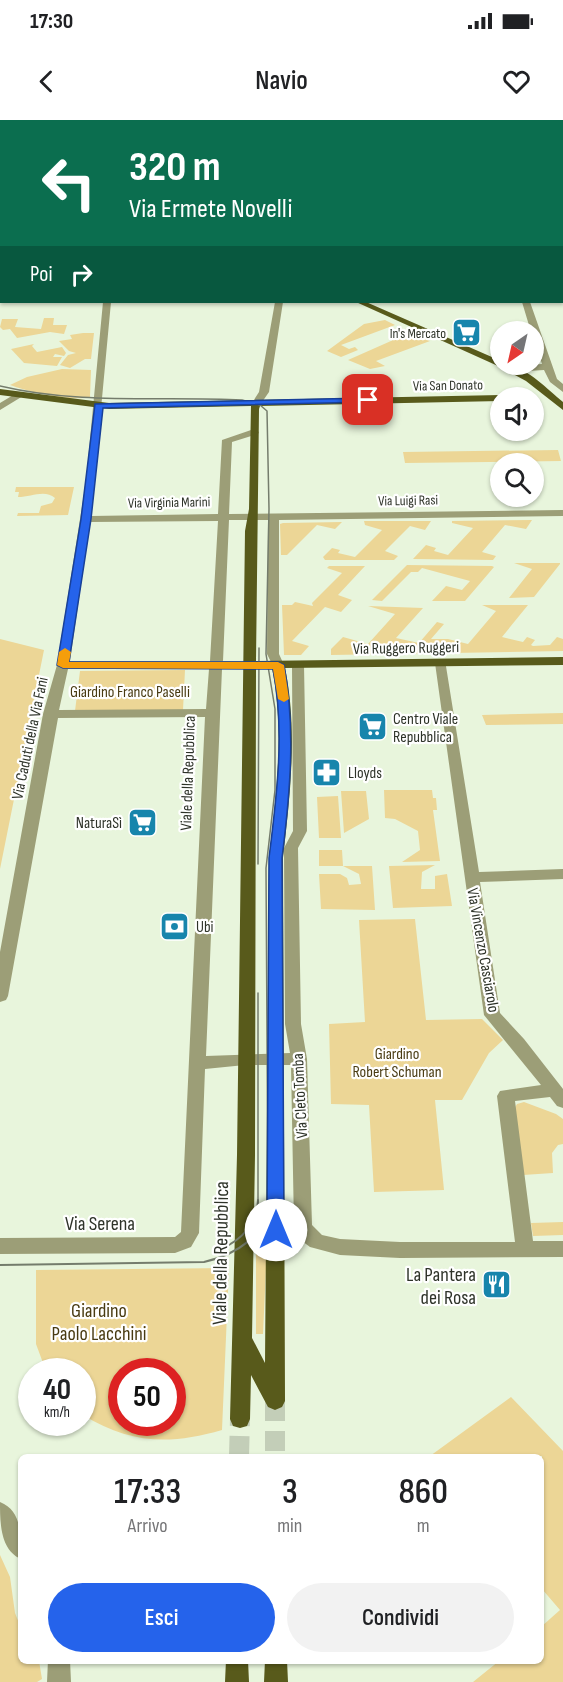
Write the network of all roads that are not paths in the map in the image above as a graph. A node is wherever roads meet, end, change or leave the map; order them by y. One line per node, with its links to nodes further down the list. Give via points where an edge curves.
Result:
1 (107, 303): 15 (street, Via Caduti della Via Fani)
2 (279, 303): 14 (street, via 264,392)
3 (362, 303): 5 (main road)
4 (526, 303): 7 (street)
5 (490, 359)
6 (544, 367): 7 (street)
7 (548, 367): 9 (street, via 553,380)
8 (522, 375): 12 (main road)
9 (563, 389)
10 (0, 392): 11 (main road, Via San Donato)
11 (18, 396): 15 (main road, Via San Donato); 16 (street)
12 (558, 397): 17 (main road)
13 (490, 398): 14 (main road, Via San Donato)
14 (256, 403): 15 (main road, Via San Donato); 18 (main road, Viale della Repubblica)
15 (99, 405): 23 (street, Via Caduti della Via Fani)
16 (0, 407)
17 (563, 407)
18 (254, 432): 20 (street, Viale della Repubblica, via 227,440); 21 (main road, Viale della Repubblica)
19 (563, 513): 22 (street, Via Luigi Rasi)
20 (223, 516): 21 (street, Via Virginia Marini); 23 (street, Via Virginia Marini); 26 (street, Viale della Repubblica)
21 (252, 516): 22 (street, Via Luigi Rasi); 28 (main road, Viale della Repubblica)
22 (274, 516): 29 (street, Viale della Repubblica, via 273,654)
23 (86, 519): 27 (street, Via Caduti della Via Fani)
24 (563, 661): 25 (main road, Via Ruggero Ruggeri)
25 (441, 663): 30 (main road, Via Ruggero Ruggeri); 34 (street, Via Vincenzo Casciarolo)
26 (216, 664): 27 (street); 28 (street); 31 (street, Viale della Repubblica)
27 (63, 665): 32 (street, Via Caduti della Via Fani)
28 (249, 665): 29 (main road, Via Ruggero Ruggeri); 36 (main road, Viale della Repubblica)
29 (278, 665): 30 (main road, Via Ruggero Ruggeri); 37 (main road, Viale della Repubblica, via 284,694 285,738 276,858)
30 (298, 665): 38 (street, Via Cleto Tomba, via 300,831 291,848 293,1024)
31 (212, 713): 32 (street); 39 (street, Viale della Repubblica)
32 (50, 714): 35 (street, Via Caduti della Via Fani)
33 (563, 874): 34 (street)
34 (472, 877): 40 (street, Via Vincenzo Casciarolo, via 492,1015 519,1043)
35 (0, 996)
36 (245, 1059): 37 (street); 39 (street); 45 (main road, Viale della Repubblica)
37 (277, 1059): 38 (street); 45 (main road, Viale della Repubblica, via 275,1401)
38 (298, 1059): 43 (street, Via Cleto Tomba, via 303,1226 309,1236 340,1247)
39 (198, 1063): 41 (street, Viale della Repubblica)
40 (558, 1096): 43 (street, Via Vincenzo Casciarolo, via 506,1096)
41 (191, 1229): 42 (street, Via Serena, via 187,1240 175,1245)
42 (0, 1246)
43 (525, 1249): 44 (street, Via Cleto Tomba)
44 (563, 1249)
45 (242, 1340): 46 (main road, Viale della Repubblica)
46 (240, 1419)
47 (0, 1512): 48 (street)
48 (18, 1543)
49 (59, 1664): 52 (street)
50 (237, 1664): 53 (main road)
51 (276, 1664): 54 (main road)
52 (59, 1682)
53 (237, 1682)
54 (276, 1682)

